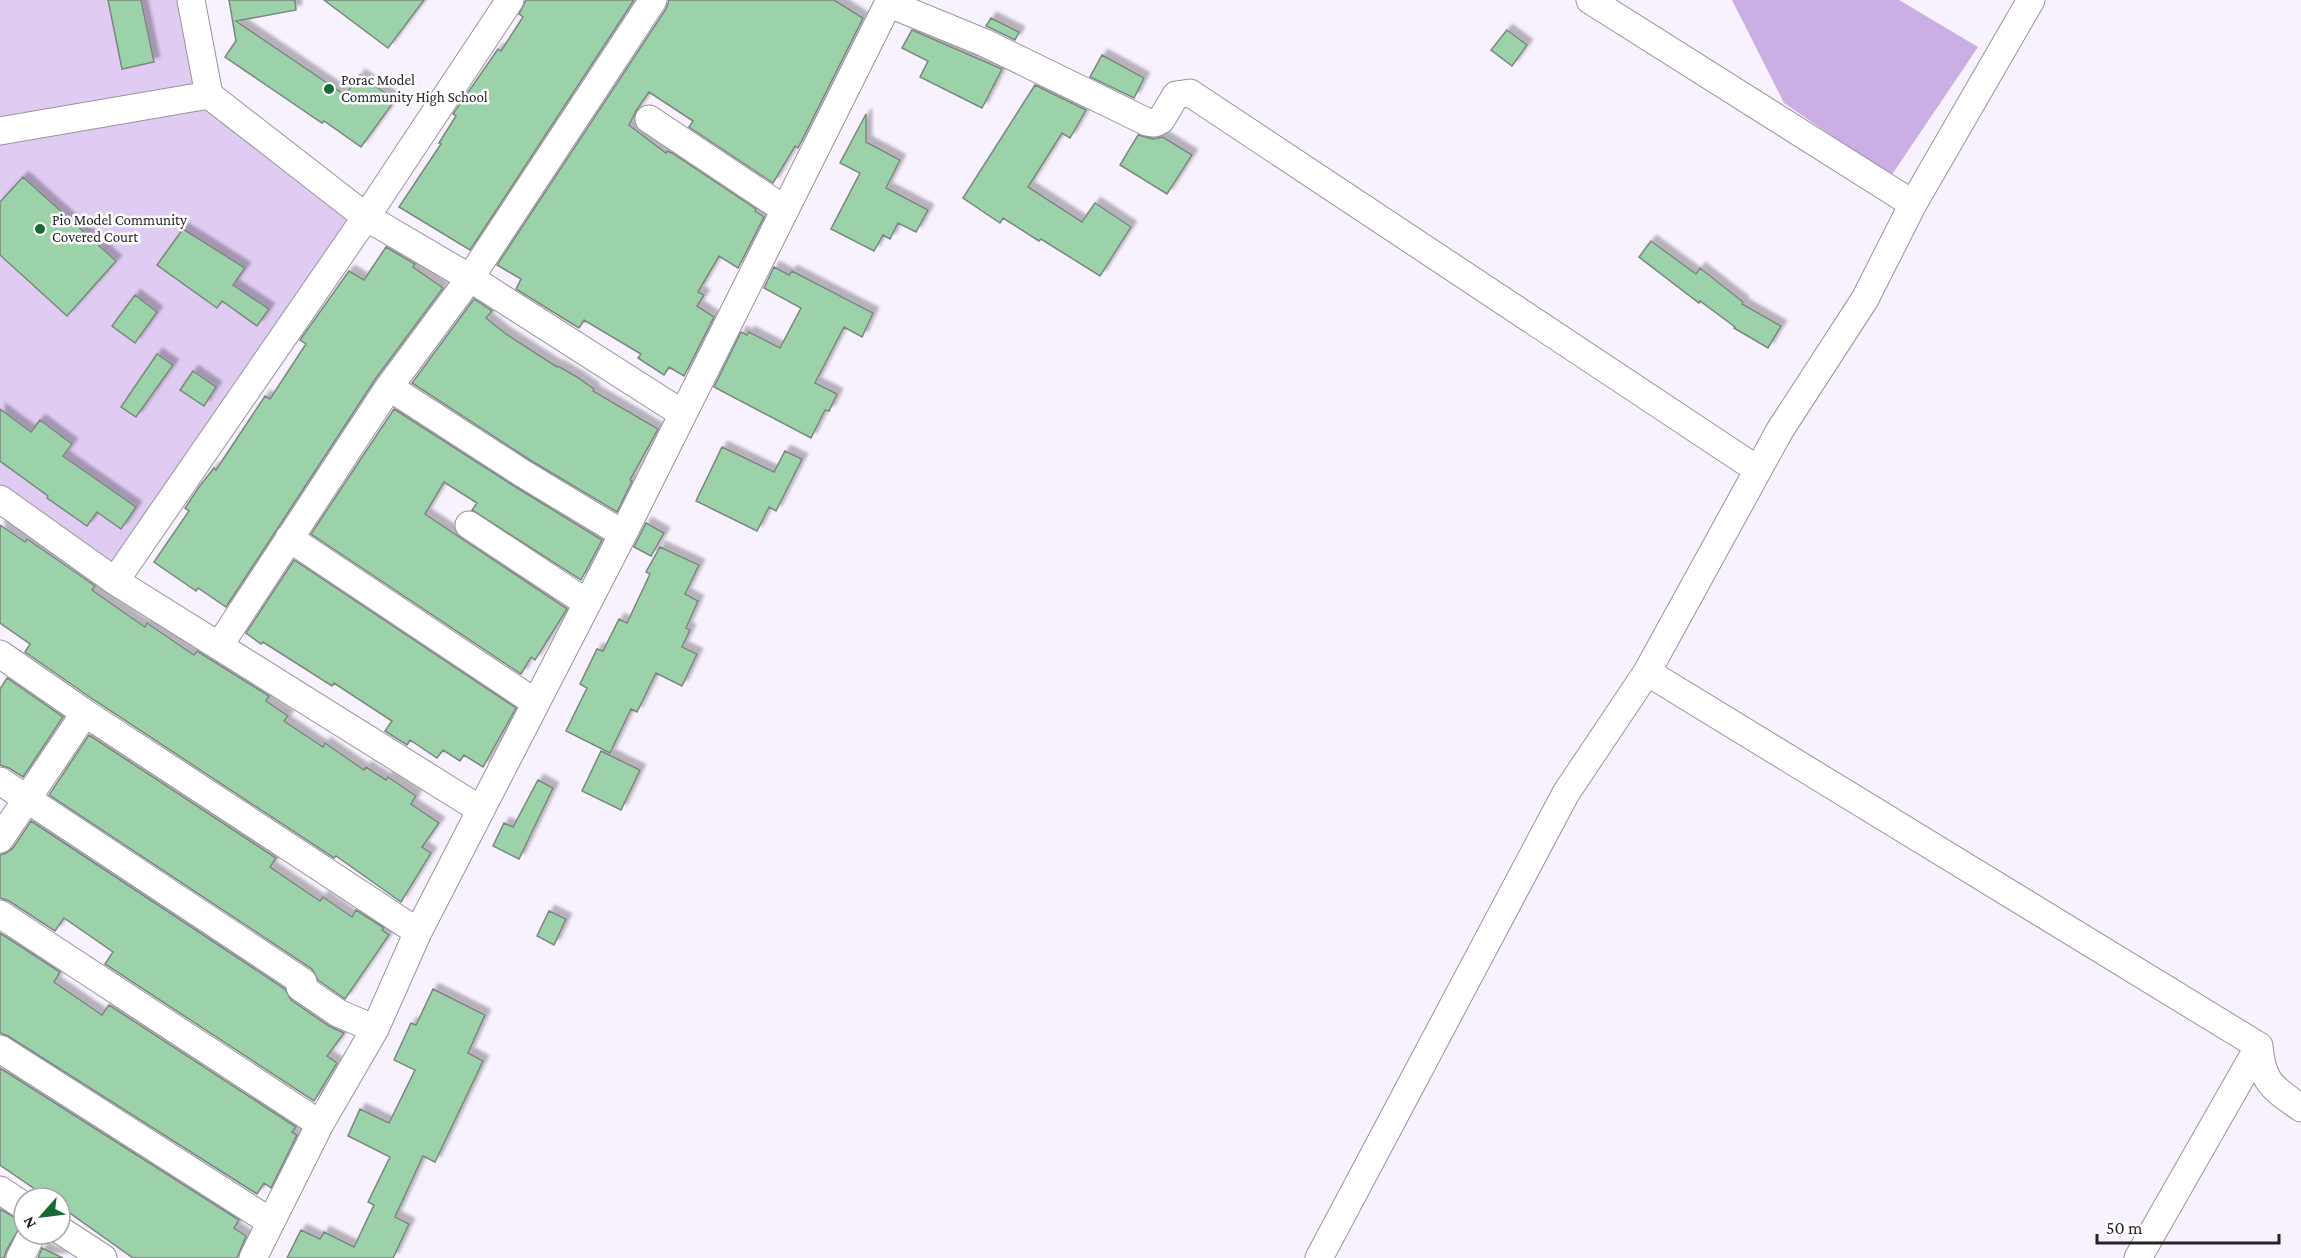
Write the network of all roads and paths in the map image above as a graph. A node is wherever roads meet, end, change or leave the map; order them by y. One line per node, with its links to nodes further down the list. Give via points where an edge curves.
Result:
1 (191, 0): 7 (street)
2 (510, 0): 12 (street)
3 (653, 0): 13 (street)
4 (1590, 0): 10 (street)
5 (2031, 0): 10 (street)
6 (885, 3): 11 (street); 16 (street, via 985,44 1146,122 1161,120 1176,95 1190,93)
7 (209, 95): 9 (street); 12 (street)
8 (649, 119): 11 (street)
9 (0, 131)
10 (1913, 204): 16 (street, via 1865,299)
11 (783, 209): 15 (street)
12 (366, 217): 13 (street); 21 (street)
13 (470, 278): 14 (street); 15 (street)
14 (389, 387): 19 (street); 20 (street)
15 (683, 414): 19 (street)
16 (1758, 470): 25 (street)
17 (0, 499): 21 (street)
18 (469, 525): 22 (street)
19 (623, 534): 22 (street)
20 (288, 538): 23 (street); 26 (street)
21 (115, 581): 23 (street)
22 (587, 603): 26 (street)
23 (219, 646): 30 (street)
24 (0, 654): 27 (street)
25 (1647, 672): 35 (street); 43 (street, via 1566,793)
26 (536, 703): 30 (street)
27 (85, 713): 29 (street); 33 (street)
28 (0, 781): 29 (street)
29 (28, 800): 31 (street); 34 (street, via 303,982 300,987 338,1013)
30 (481, 810): 33 (street)
31 (0, 839)
32 (0, 914): 38 (street)
33 (418, 932): 34 (street)
34 (375, 1029): 38 (street)
35 (2259, 1047): 37 (street, via 2266,1078); 44 (street)
36 (0, 1049): 39 (street)
37 (2301, 1108)
38 (320, 1124): 39 (street)
39 (271, 1222): 42 (street)
40 (72, 1238): 41 (street)
41 (103, 1258)
42 (253, 1258)
43 (1319, 1258)
44 (2138, 1258)

